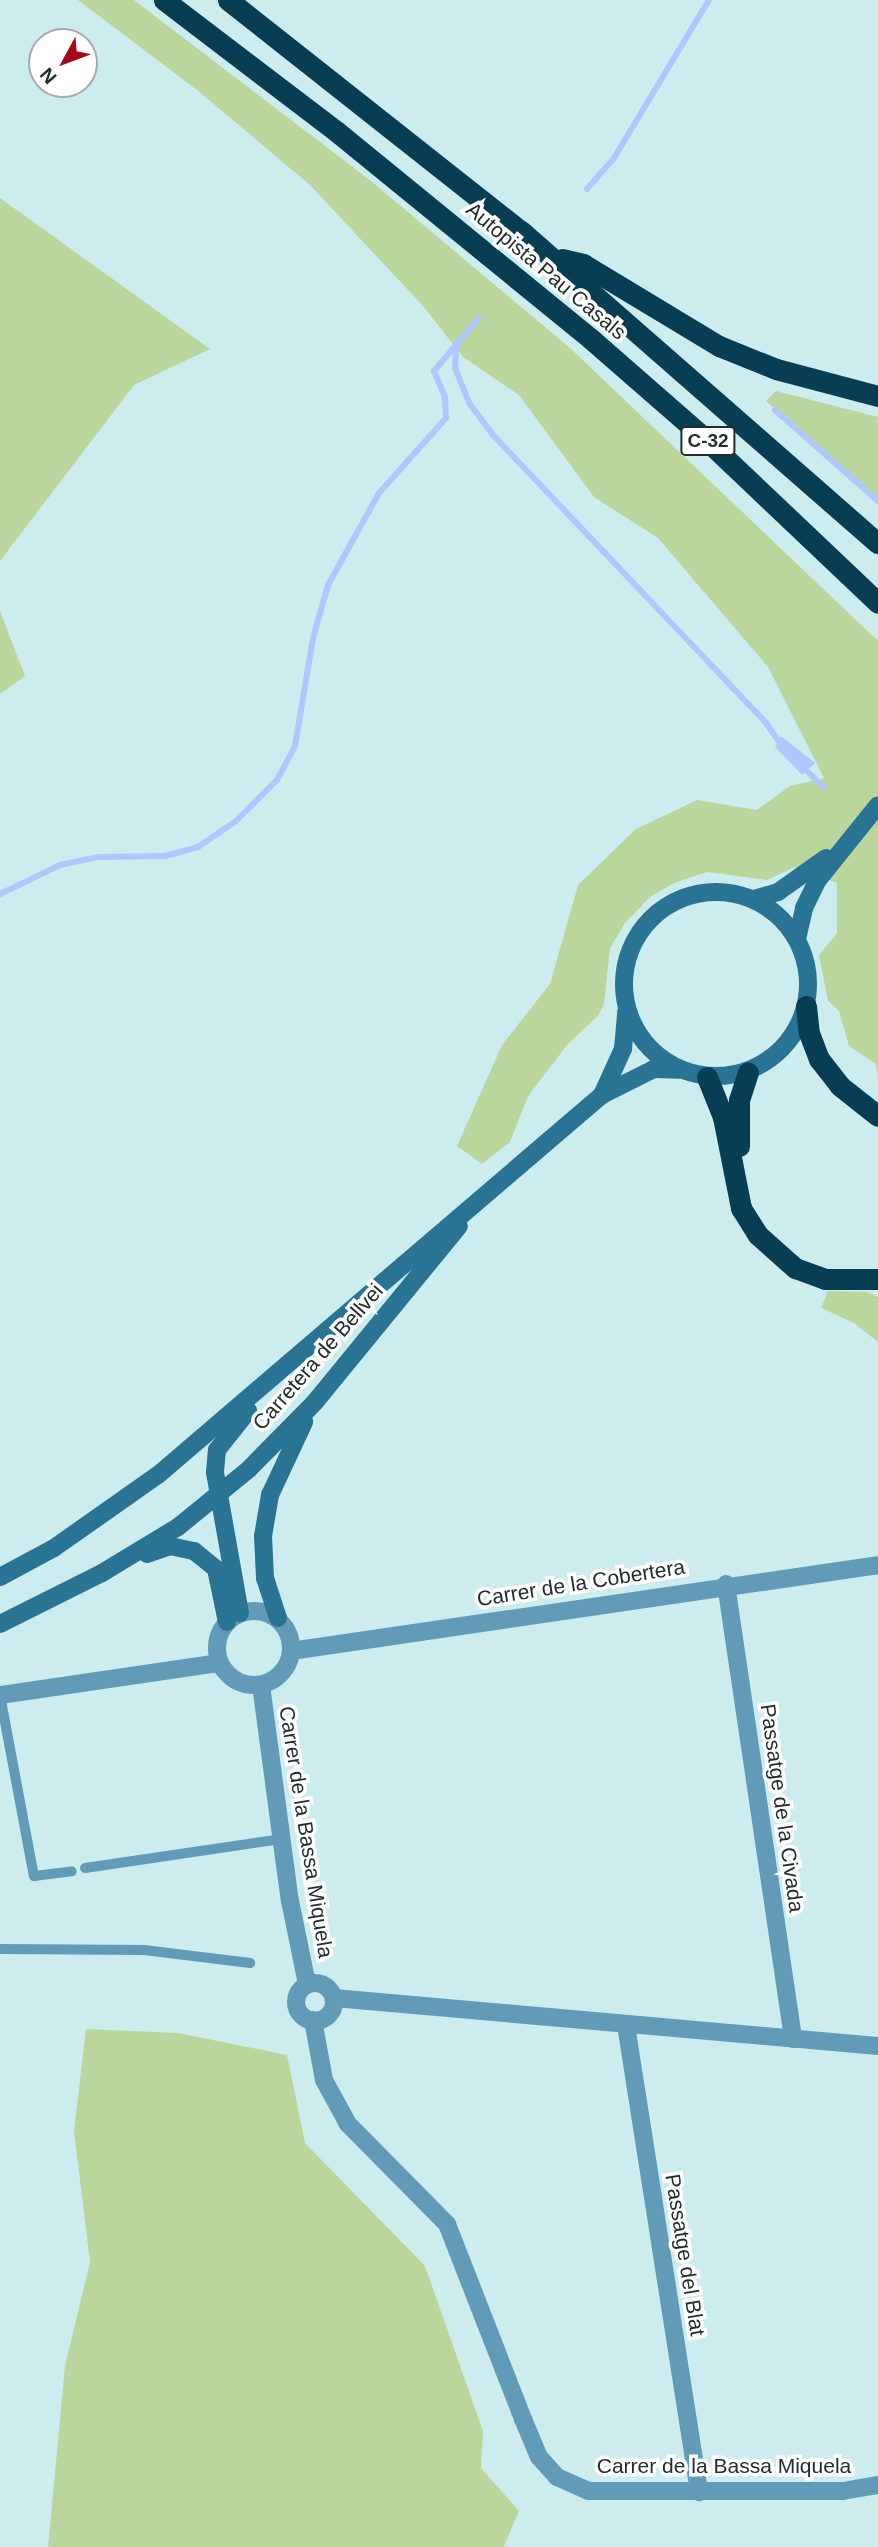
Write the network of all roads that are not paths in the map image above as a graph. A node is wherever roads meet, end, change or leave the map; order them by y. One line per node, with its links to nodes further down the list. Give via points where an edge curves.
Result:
1 (164, 0): 6 (highway, Autopista Pau Casals / C-32, via 335,131 591,339 700,434)
2 (228, 0): 3 (highway, Autopista Pau Casals / C-32)
3 (553, 257): 4 (highway, via 583,264 719,346 788,373); 5 (highway, Autopista Pau Casals / C-32)
4 (878, 396)
5 (878, 543)
6 (878, 603)
7 (878, 805): 8 (main road)
8 (842, 844): 9 (main road, via 778,892); 10 (main road, via 804,908)
9 (754, 899): 10 (main road, via 780,917); 12 (main road, via 710,891 671,902 635,936 623,972)
10 (797, 939): 11 (main road, via 809,977)
11 (806, 1006): 14 (main road, via 793,1037 774,1057); 17 (highway, via 819,1059 839,1086)
12 (626, 1011): 13 (main road, via 645,1045); 16 (main road, Carretera de Bellvei, via 623,1049)
13 (679, 1070): 15 (main road); 16 (main road, Carretera de Bellvei, via 654,1069)
14 (748, 1072): 15 (main road); 19 (highway, via 739,1100 739,1153 749,1201 767,1229 786,1248 828,1269 863,1272)
15 (706, 1077): 20 (highway, via 723,1117 737,1196 758,1235 795,1268 825,1279)
16 (602, 1095): 18 (main road, Carretera de Bellvei)
17 (878, 1116)
18 (472, 1208): 21 (main road, Carretera de Bellvei); 22 (main road, Carretera de Bellvei)
19 (878, 1264)
20 (878, 1279)
21 (321, 1333): 23 (main road, via 299,1367 234,1423 217,1450); 26 (main road, Carretera de Bellvei, via 158,1475 54,1548)
22 (316, 1402): 23 (main road, Carretera de Bellvei); 29 (main road, via 285,1455 270,1494 263,1536 265,1578)
23 (219, 1493): 25 (main road, Carretera de Bellvei, via 178,1527); 28 (main road)
24 (878, 1565): 27 (street, Carrer de la Cobertera)
25 (102, 1573): 28 (main road, via 170,1546 194,1551 216,1569); 30 (main road, Carretera de Bellvei)
26 (0, 1577)
27 (726, 1584): 31 (street, Carrer de la Cobertera); 44 (street, Passatge de la Civada)
28 (234, 1617): 29 (street, via 253,1610); 32 (street, via 217,1645)
29 (278, 1618): 31 (street, via 290,1638)
30 (0, 1624)
31 (291, 1651): 33 (street, via 279,1675)
32 (220, 1663): 33 (street, via 237,1680); 34 (street)
33 (261, 1685): 35 (street, Carrer de la Bassa Miquela)
34 (0, 1695): 37 (lane, via 34,1876)
35 (281, 1839): 36 (lane); 40 (street, Carrer de la Bassa Miquela)
36 (85, 1868)
37 (72, 1871)
38 (0, 1949): 39 (lane, via 144,1950)
39 (250, 1963)
40 (307, 1984): 41 (street, via 324,1985); 42 (street, via 298,1994 297,2007)
41 (334, 1998): 42 (street, via 329,2015); 43 (street)
42 (313, 2020): 47 (street, Carrer de la Bassa Miquela, via 324,2080 348,2124 447,2224 540,2457 557,2477 588,2491)
43 (626, 2025): 44 (street); 47 (street, Passatge del Blat)
44 (793, 2039): 45 (street)
45 (878, 2046)
46 (878, 2485): 47 (street, Carrer de la Bassa Miquela, via 843,2491)
47 (699, 2491)

